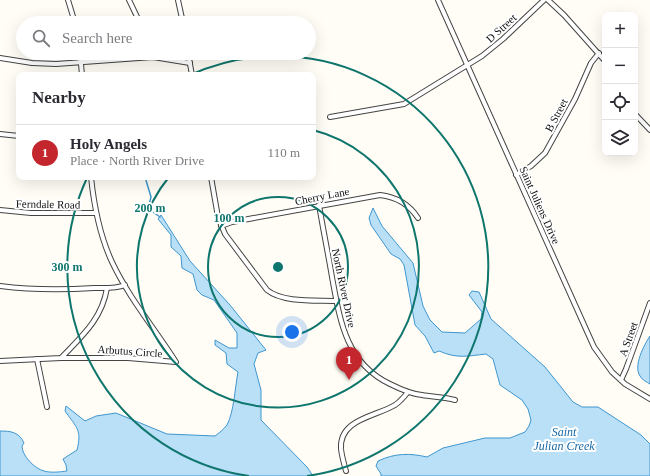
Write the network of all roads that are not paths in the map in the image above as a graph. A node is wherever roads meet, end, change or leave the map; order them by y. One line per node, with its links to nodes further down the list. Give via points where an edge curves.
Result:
1 (68, 0): 7 (street)
2 (129, 0): 8 (street)
3 (178, 0): 9 (street)
4 (438, 0): 18 (street, Saint Juliens Drive)
5 (544, 0): 18 (street, D Street, via 503,39)
6 (548, 0): 10 (street)
7 (73, 16)
8 (137, 16)
9 (181, 16)
10 (599, 53): 11 (street); 26 (street, B Street, via 591,63 545,153)
11 (602, 57)
12 (0, 58): 16 (street, via 32,63)
13 (100, 60): 16 (street)
14 (176, 60): 17 (street)
15 (189, 60): 17 (street)
16 (81, 62): 19 (street)
17 (190, 63): 20 (street)
18 (467, 66): 21 (street, D Street, via 404,104); 26 (street, Saint Juliens Drive)
19 (82, 72)
20 (192, 72)
21 (330, 117)
22 (638, 117): 23 (street)
23 (650, 130)
24 (0, 134): 25 (street)
25 (16, 136)
26 (516, 175): 42 (street, Saint Juliens Drive, via 587,335 612,372)
27 (90, 180): 31 (street)
28 (212, 180): 33 (street)
29 (319, 205): 32 (street, Cherry Lane, via 373,195 386,196 406,204); 33 (street, Cherry Lane); 37 (street, North River Drive)
30 (0, 210): 31 (street, Ferndale Road, via 31,213)
31 (96, 213): 34 (street, via 111,260)
32 (418, 218)
33 (221, 226): 37 (street, via 232,245 272,294 281,298)
34 (125, 285): 36 (street); 39 (street, Arbutus Circle, via 176,362 121,358)
35 (0, 286): 36 (street, via 36,289)
36 (107, 288): 39 (street, via 99,313)
37 (336, 301): 43 (street, North River Drive, via 344,332 358,358 384,381)
38 (650, 303): 42 (street, A Street)
39 (61, 358): 40 (street)
40 (37, 359): 41 (street); 46 (street)
41 (0, 361)
42 (621, 380): 44 (street, Saint Juliens Drive)
43 (408, 392): 45 (street, North River Drive); 47 (street, via 396,405 355,423 346,430 341,449)
44 (650, 399)
45 (455, 400)
46 (47, 407)
47 (346, 471)

